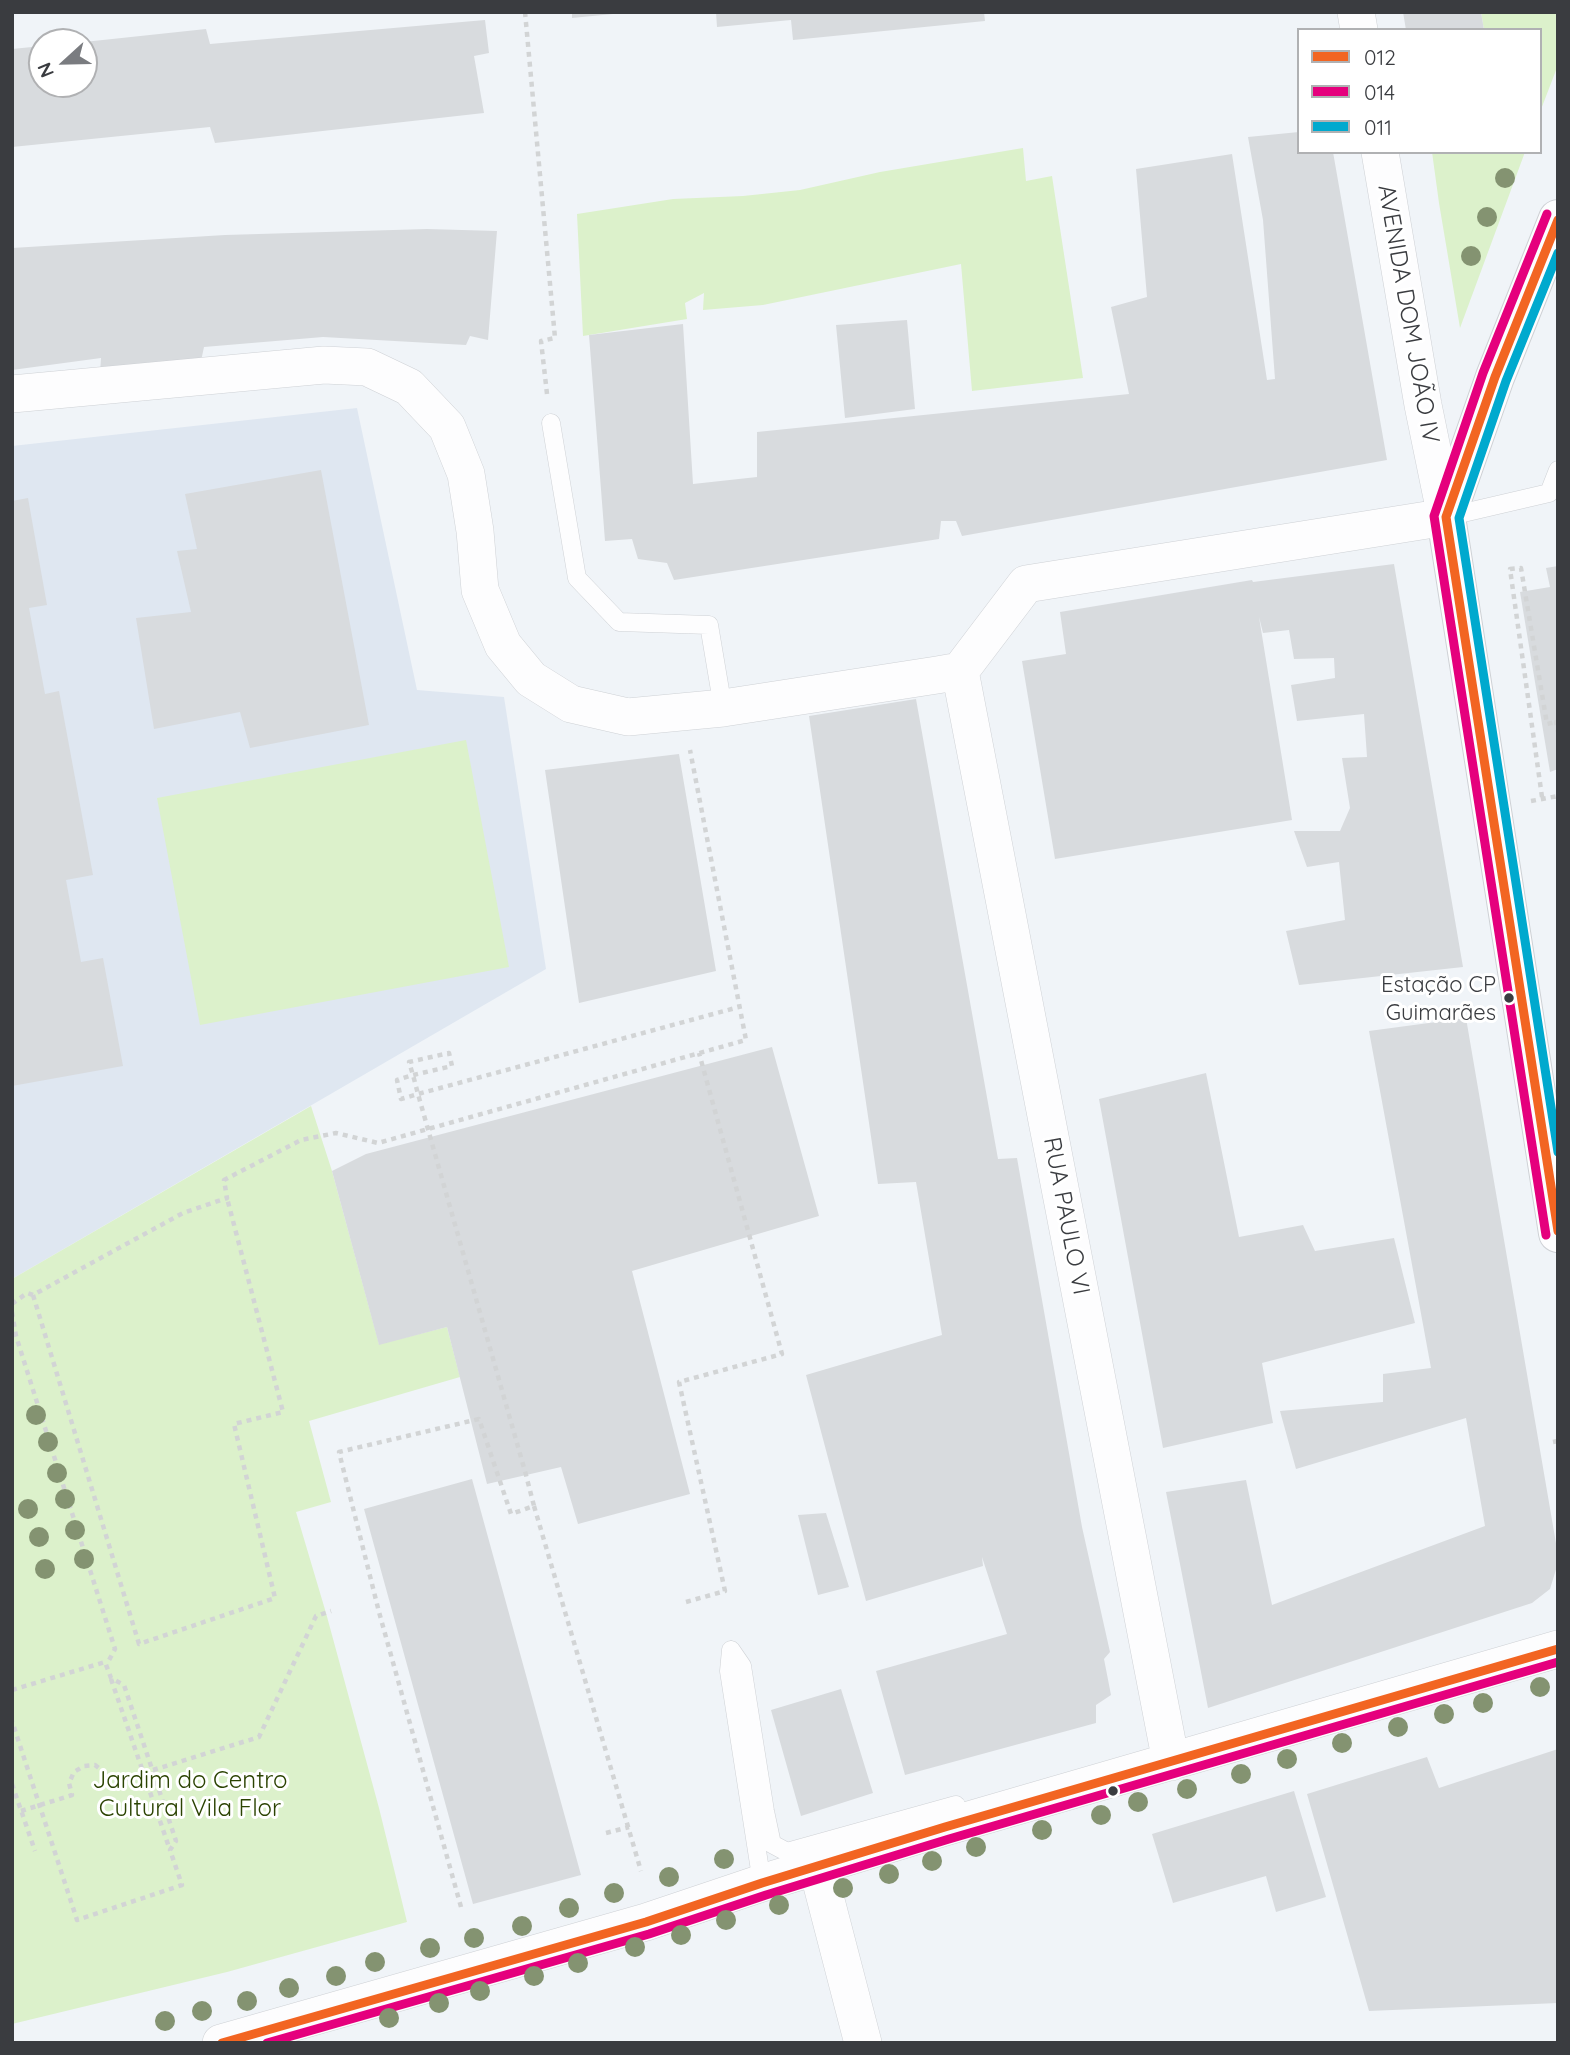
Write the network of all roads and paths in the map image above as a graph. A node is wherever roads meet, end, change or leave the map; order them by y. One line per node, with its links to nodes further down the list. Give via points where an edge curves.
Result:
1 (526, 12): 5 (path, via 555,338 541,341)
2 (1380, 154): 7 (street, AVENIDA DOM JOÃO IV)
3 (1558, 219): 7 (street, AVENIDA DOM JOÃO IV)
4 (12, 394): 9 (street, via 324,365 367,367 409,387 447,427 466,474 480,590 503,645 531,679 571,704 628,717)
5 (551, 423): 9 (lane, via 577,578 620,622 709,625)
6 (1558, 470): 7 (lane, via 1549,493)
7 (1446, 516): 8 (street, via 1026,584); 22 (street, AVENIDA DOM JOÃO IV)
8 (960, 671): 9 (street); 34 (street, RUA PAULO VI)
9 (723, 708)
10 (1557, 722): 11 (path); 14 (path, via 1547,724 1521,568 1510,569)
11 (1558, 732)
12 (690, 749): 16 (path)
13 (1558, 796): 14 (path)
14 (1542, 797): 15 (path)
15 (1521, 804)
16 (739, 1007): 17 (path, via 746,1041); 19 (path)
17 (699, 1053): 20 (path); 27 (path, via 782,1354 679,1382 724,1591)
18 (413, 1076): 18 (path, via 453,1066 449,1053 409,1062); 19 (path); 19 (path, via 397,1080 401,1099)
19 (418, 1094): 20 (path)
20 (428, 1129): 21 (path, via 378,1143 336,1133 301,1140 224,1180); 26 (path)
21 (227, 1198): 23 (path, via 183,1213); 23 (path, via 283,1412 234,1424 275,1598 139,1644)
22 (1558, 1233)
23 (33, 1295): 24 (path, via 27,1293)
24 (12, 1304)
25 (12, 1312): 30 (path, via 115,1649)
26 (534, 1506): 42 (path); 49 (path, via 511,1514 479,1419 339,1452)
27 (685, 1602)
28 (331, 1611): 35 (path, via 316,1616 259,1737)
29 (1558, 1649): 34 (street)
30 (107, 1666): 31 (path); 32 (path, via 105,1662)
31 (111, 1678): 35 (path, via 124,1685); 36 (path)
32 (12, 1690)
33 (12, 1721): 40 (path)
34 (1170, 1754): 37 (lane); 46 (street)
35 (153, 1770): 44 (path, via 176,1841)
36 (144, 1774): 40 (path, via 110,1784 95,1765 84,1766 74,1772 69,1783 72,1795); 44 (path)
37 (1049, 1779)
38 (12, 1784): 41 (path)
39 (971, 1801): 48 (lane, via 787,1852 772,1844 742,1666 731,1650 729,1671)
40 (40, 1804): 41 (path); 44 (path, via 77,1920 182,1885)
41 (22, 1811): 45 (path)
42 (629, 1827): 43 (path); 47 (path)
43 (606, 1833)
44 (170, 1850)
45 (35, 1851)
46 (817, 1866): 48 (street); 52 (street)
47 (640, 1871)
48 (762, 1883): 50 (street)
49 (461, 1907)
50 (311, 2031): 51 (street)
51 (221, 2043)
52 (863, 2043)

